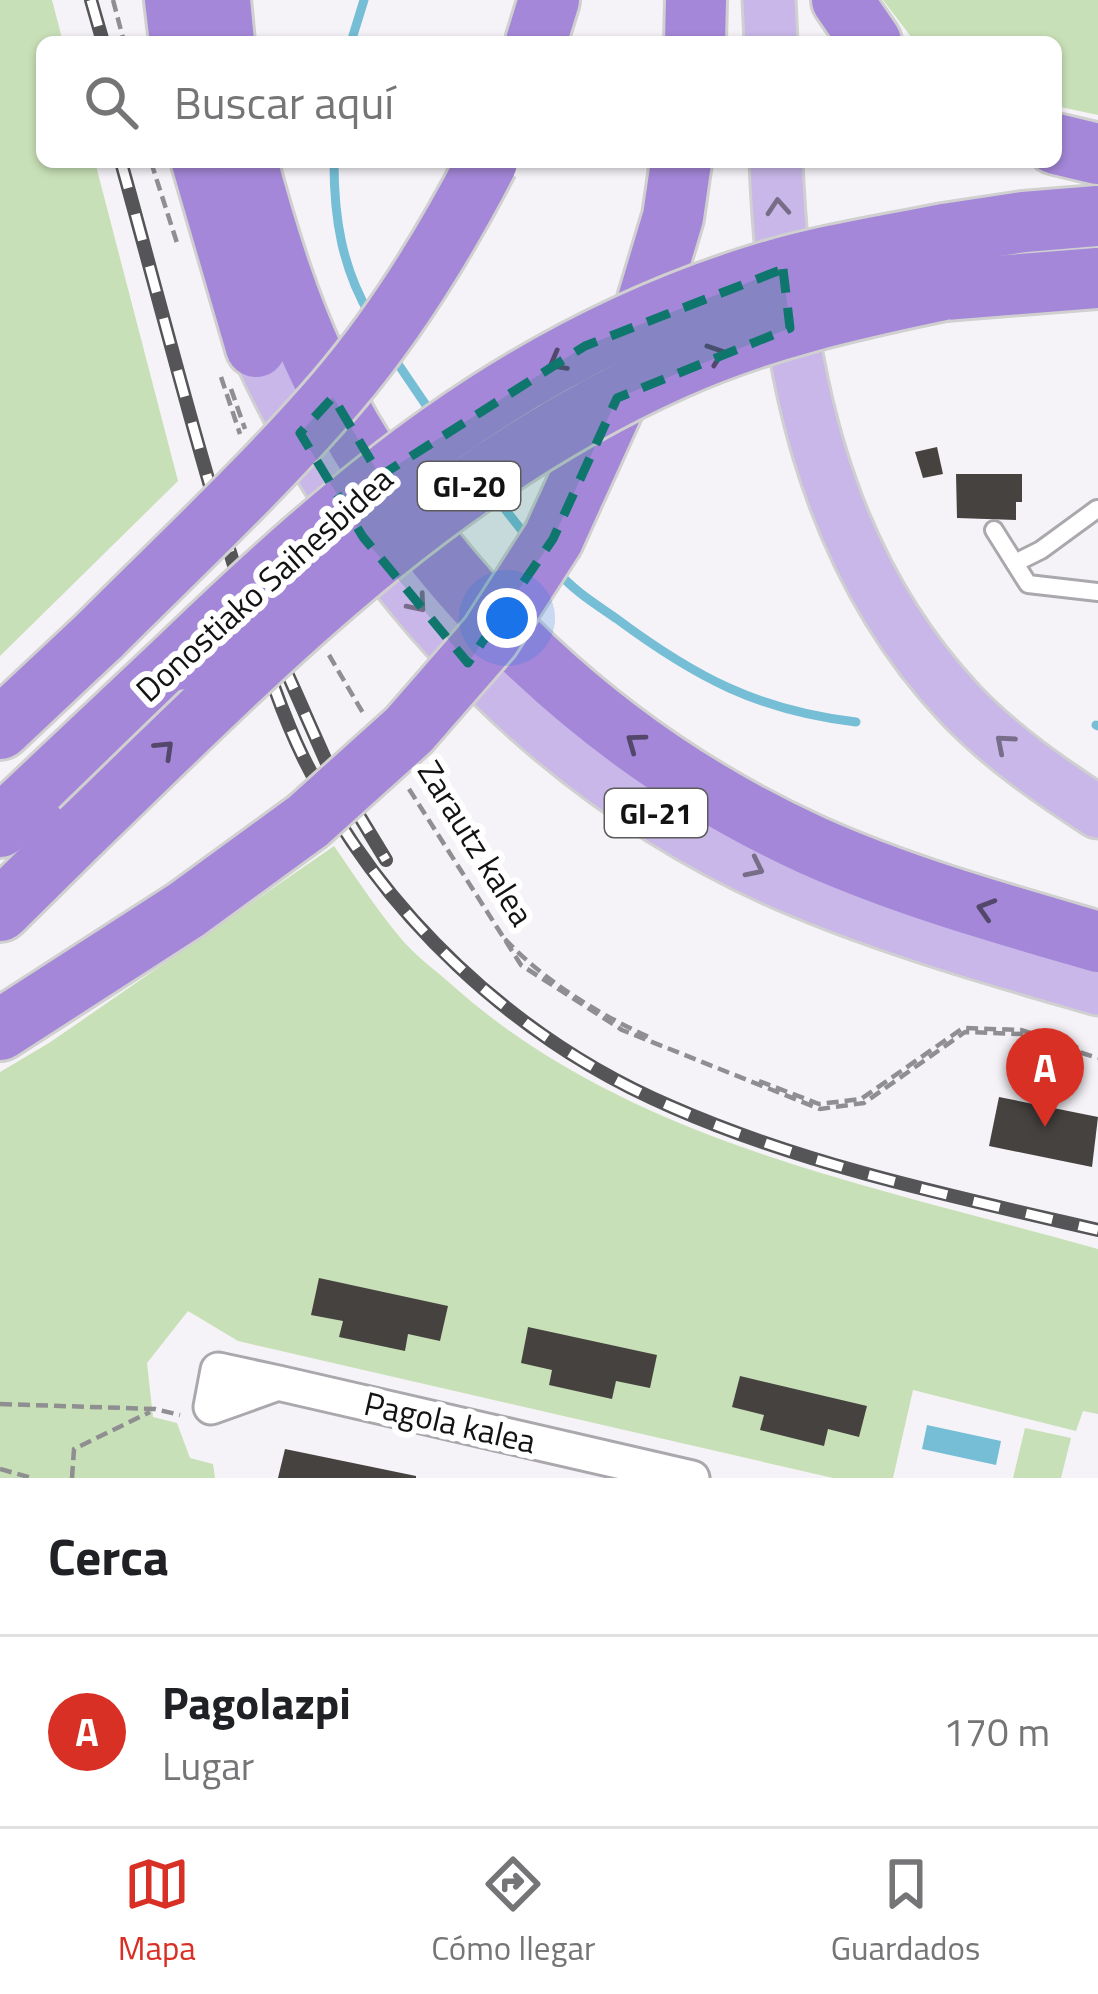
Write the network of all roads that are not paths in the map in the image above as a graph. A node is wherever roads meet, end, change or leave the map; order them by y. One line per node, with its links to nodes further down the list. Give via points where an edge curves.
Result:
1 (154, 0): 9 (main road)
2 (175, 0): 10 (highway)
3 (220, 0): 11 (highway)
4 (514, 0): 12 (highway)
5 (549, 0): 13 (highway)
6 (696, 0): 14 (highway)
7 (769, 0): 15 (main road)
8 (842, 0): 16 (highway)
9 (160, 36)
10 (179, 36)
11 (223, 36)
12 (503, 36)
13 (538, 36)
14 (694, 36)
15 (771, 36)
16 (867, 36)
17 (1062, 145): 18 (highway)
18 (1098, 154)
19 (192, 168): 29 (main road, GI-21, via 227,276)
20 (203, 168): 29 (highway)
21 (249, 168): 39 (highway, one-way to 21, via 814,846 723,801 554,680 445,566 362,448 302,328)
22 (447, 168): 34 (highway, bridge, via 389,274 319,374)
23 (484, 168): 34 (highway, bridge, via 413,290 340,389)
24 (680, 168): 41 (highway, bridge, via 674,217 622,387 553,539 490,637 409,730 308,821)
25 (776, 168): 36 (main road, one-way to 25, via 962,706 904,637 862,565 830,492 795,360)
26 (1098, 216): 27 (highway, Donostiako Saihesbidea / GI-20)
27 (945, 262): 28 (highway, Donostiako Saihesbidea / GI-20); 37 (highway, Donostiako Saihesbidea / GI-20, one-way to 37, bridge, via 761,274 585,346 471,410 275,566); 38 (highway, Donostiako Saihesbidea / GI-20, one-way to 27, bridge, via 265,653 418,520 541,437 676,368 833,313)
28 (1098, 278)
29 (234, 366): 40 (main road, GI-21, one-way to 40, via 289,416 354,521 466,661 604,780 800,891)
30 (1097, 509): 32 (lane)
31 (994, 530): 32 (lane)
32 (1015, 563): 33 (lane, via 1028,584)
33 (1098, 592)
34 (100, 634): 35 (highway)
35 (0, 729)
36 (1098, 812)
37 (0, 827)
38 (0, 910)
39 (1098, 942)
40 (1098, 989)
41 (0, 1030)
42 (278, 1383): 43 (street, Pagola kalea)
43 (692, 1478)

